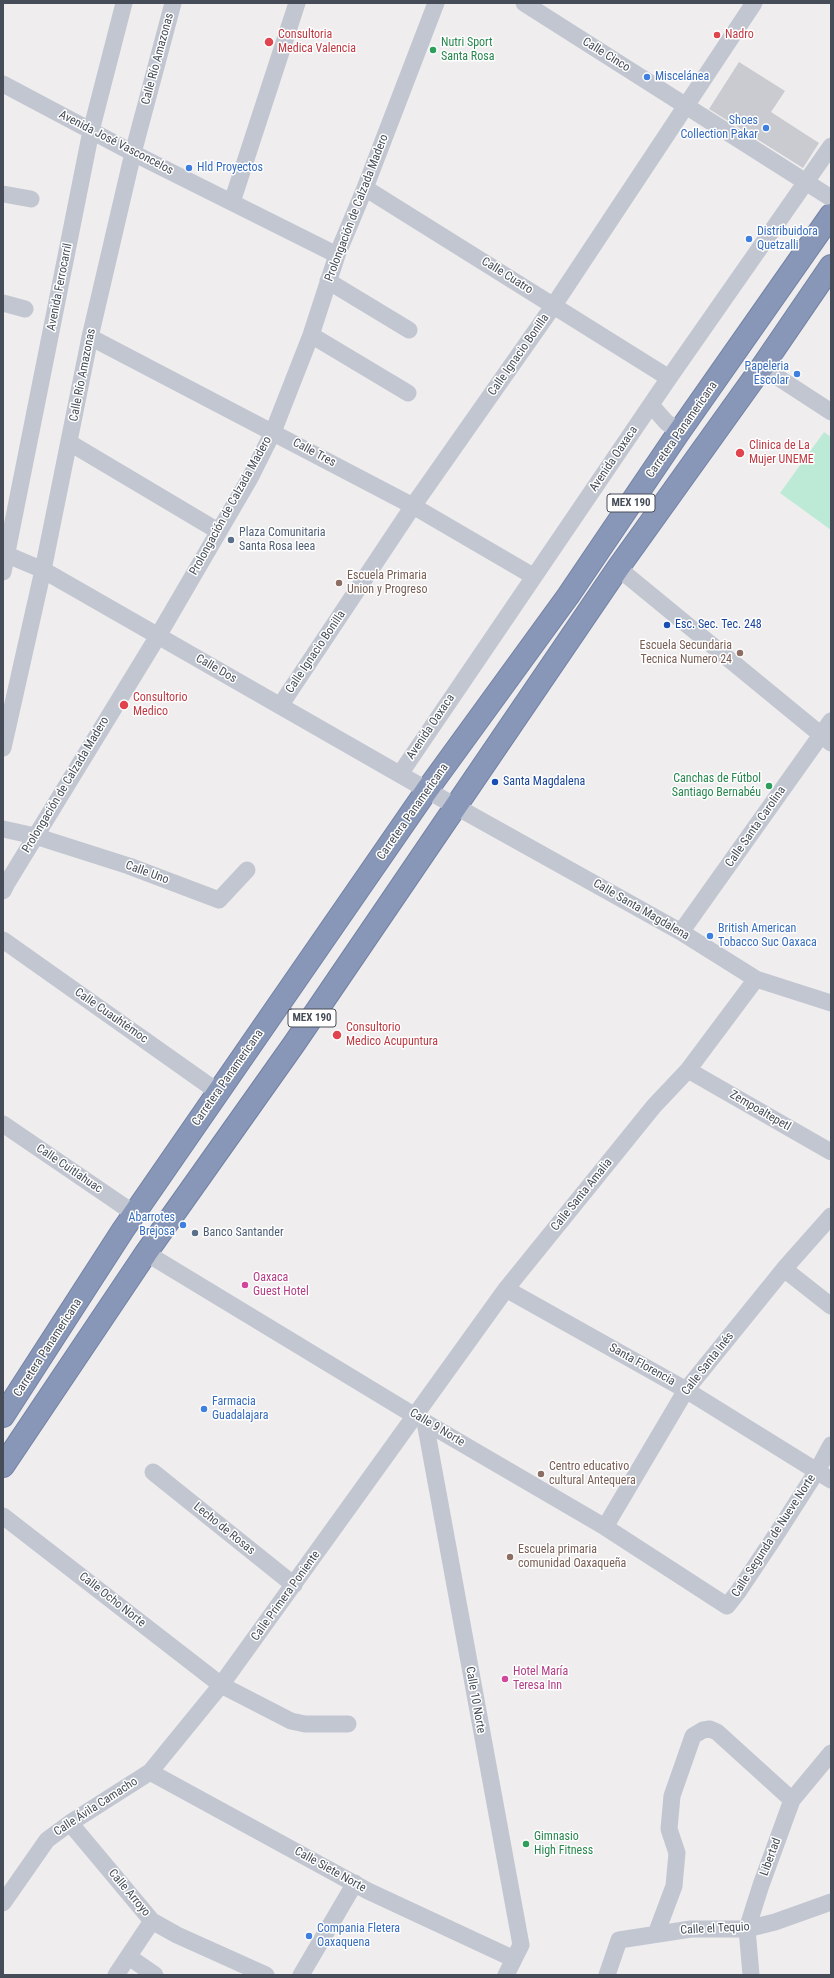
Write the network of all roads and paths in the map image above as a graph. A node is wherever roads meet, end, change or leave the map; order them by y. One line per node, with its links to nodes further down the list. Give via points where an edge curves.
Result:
1 (124, 3): 9 (street, Avenida Ferrocarril)
2 (173, 3): 11 (street, Calle Río Amazonas)
3 (297, 3): 17 (street)
4 (436, 3): 13 (street, Prolongación de Calzada Madero)
5 (524, 3): 8 (street, Calle Cinco)
6 (754, 3): 8 (street, Calle Ignacio Bonilla)
7 (3, 84): 9 (street, Avenida José Vasconcelos)
8 (686, 106): 12 (street, Calle Cinco); 23 (street, Calle Ignacio Bonilla)
9 (91, 131): 11 (street, Avenida José Vasconcelos); 38 (street, Avenida Ferrocarril)
10 (831, 146): 12 (street, Avenida Oaxaca)
11 (134, 153): 17 (street, Avenida José Vasconcelos); 27 (street, Calle Río Amazonas)
12 (807, 182): 15 (street, Calle Cinco); 29 (street, Avenida Oaxaca)
13 (365, 188): 19 (street, Prolongación de Calzada Madero); 23 (street, Calle Cuatro)
14 (3, 194): 16 (street)
15 (831, 198)
16 (31, 199)
17 (232, 202): 19 (street, Avenida José Vasconcelos)
18 (831, 215): 34 (highway, Carretera Panamericana / MEX 190)
19 (337, 255): 21 (street, Prolongación de Calzada Madero)
20 (831, 266): 28 (highway, MEX 190)
21 (328, 282): 25 (street); 26 (street, Prolongación de Calzada Madero)
22 (3, 303): 24 (street)
23 (554, 305): 29 (street, Calle Cuatro); 36 (street, Calle Ignacio Bonilla)
24 (25, 309)
25 (410, 330)
26 (311, 336): 30 (street); 33 (street, Prolongación de Calzada Madero)
27 (90, 337): 33 (street, Calle Tres); 35 (street, Calle Río Amazonas)
28 (762, 367): 32 (street); 39 (highway, MEX 190)
29 (669, 378): 31 (street, Avenida Oaxaca)
30 (408, 393)
31 (651, 405): 34 (street); 42 (street, Avenida Oaxaca)
32 (831, 412)
33 (273, 432): 36 (street, Calle Tres); 37 (street, Prolongación de Calzada Madero, via 250,478)
34 (679, 432): 49 (highway, Carretera Panamericana / MEX 190, via 568,596)
35 (70, 442): 37 (street); 40 (street, Calle Río Amazonas)
36 (413, 506): 42 (street, Calle Tres); 44 (street, Calle Ignacio Bonilla)
37 (218, 531): 43 (street, Prolongación de Calzada Madero)
38 (5, 553): 40 (street, Calle Dos); 41 (street, Avenida Ferrocarril)
39 (618, 568): 46 (street); 50 (highway, MEX 190)
40 (44, 570): 43 (street, Calle Dos); 47 (street, Calle Río Amazonas)
41 (3, 572)
42 (533, 576): 48 (street, Avenida Oaxaca)
43 (158, 636): 44 (street, Calle Dos); 52 (street, Prolongación de Calzada Madero)
44 (280, 706): 48 (street, Calle Dos)
45 (831, 721): 46 (street, Calle Santa Carolina)
46 (826, 739): 55 (street, Calle Santa Carolina)
47 (3, 748)
48 (400, 774): 49 (street, Calle Dos)
49 (427, 790): 50 (street, Calle Santa Magdalena); 60 (highway, Carretera Panamericana / MEX 190)
50 (456, 806): 55 (street, Calle Santa Magdalena); 65 (highway, MEX 190, via 294,1044)
51 (3, 829): 52 (street)
52 (35, 836): 53 (street, Calle Uno, via 129,866 219,900); 54 (street, Prolongación de Calzada Madero)
53 (247, 870)
54 (3, 891)
55 (681, 932): 57 (street, Calle Santa Magdalena)
56 (3, 940): 60 (street, Calle Cuauhtémoc)
57 (756, 979): 58 (street, Calle Santa Magdalena); 59 (street, Calle Santa Amalia)
58 (831, 1003)
59 (688, 1070): 62 (street, Zempoaltepetl); 67 (street, Calle Santa Amalia, via 654,1106)
60 (218, 1092): 63 (highway, Carretera Panamericana / MEX 190)
61 (3, 1124): 63 (street, Calle Cuitlahuac)
62 (831, 1152)
63 (134, 1214): 70 (highway, Carretera Panamericana / MEX 190)
64 (831, 1216): 66 (street, Calle Santa Inés)
65 (146, 1253): 71 (street, Calle 9 Norte); 73 (highway, MEX 190)
66 (784, 1268): 68 (street); 69 (street, Calle Santa Inés)
67 (506, 1289): 69 (street, Santa Florencia); 71 (street, Calle Santa Amalia)
68 (831, 1306)
69 (686, 1390): 74 (street, Santa Florencia); 78 (street, Calle Santa Inés)
70 (3, 1416)
71 (420, 1419): 78 (street, Calle 9 Norte); 79 (street, Calle Primera Poniente); 94 (street, Calle 10 Norte, via 521,1945)
72 (831, 1445): 74 (street, Calle Segunda de Nueve Norte)
73 (3, 1466)
74 (817, 1471): 76 (street, Santa Florencia); 80 (street, Calle Segunda de Nueve Norte)
75 (153, 1472): 79 (street, Lecho de Rosas)
76 (831, 1480)
77 (3, 1516): 81 (street, Calle Ocho Norte)
78 (606, 1527): 80 (street, Calle 9 Norte)
79 (294, 1585): 81 (street, Calle Primera Poniente)
80 (727, 1606)
81 (221, 1685): 82 (street, Calle Ocho Norte, via 290,1721 305,1724); 84 (street, Calle Primera Poniente)
82 (348, 1724)
83 (831, 1752): 85 (street, Libertad)
84 (150, 1772): 86 (street, Calle Ávila Camacho); 87 (street, Calle Siete Norte)
85 (792, 1800): 91 (street, Libertad, via 760,1885); 92 (street, via 717,1732 703,1730 693,1736 672,1796 668,1829 677,1853 674,1886)
86 (70, 1823): 89 (street, Calle Ávila Camacho, via 47,1840); 90 (street, Calle Arroyo)
87 (355, 1883): 94 (street, Calle Siete Norte); 98 (street)
88 (831, 1902): 91 (street, Calle el Tequio)
89 (3, 1903)
90 (152, 1921): 93 (street); 97 (street, Calle Arroyo, via 177,1936)
91 (747, 1929): 92 (street, Calle el Tequio, via 691,1929); 101 (street, Libertad)
92 (656, 1934): 100 (street, Calle el Tequio, via 619,1940)
93 (129, 1957): 95 (street); 96 (street)
94 (514, 1959): 99 (street, Calle 10 Norte)
95 (116, 1975)
96 (156, 1975)
97 (266, 1975)
98 (301, 1975)
99 (506, 1975)
100 (607, 1975)
101 (751, 1975)

